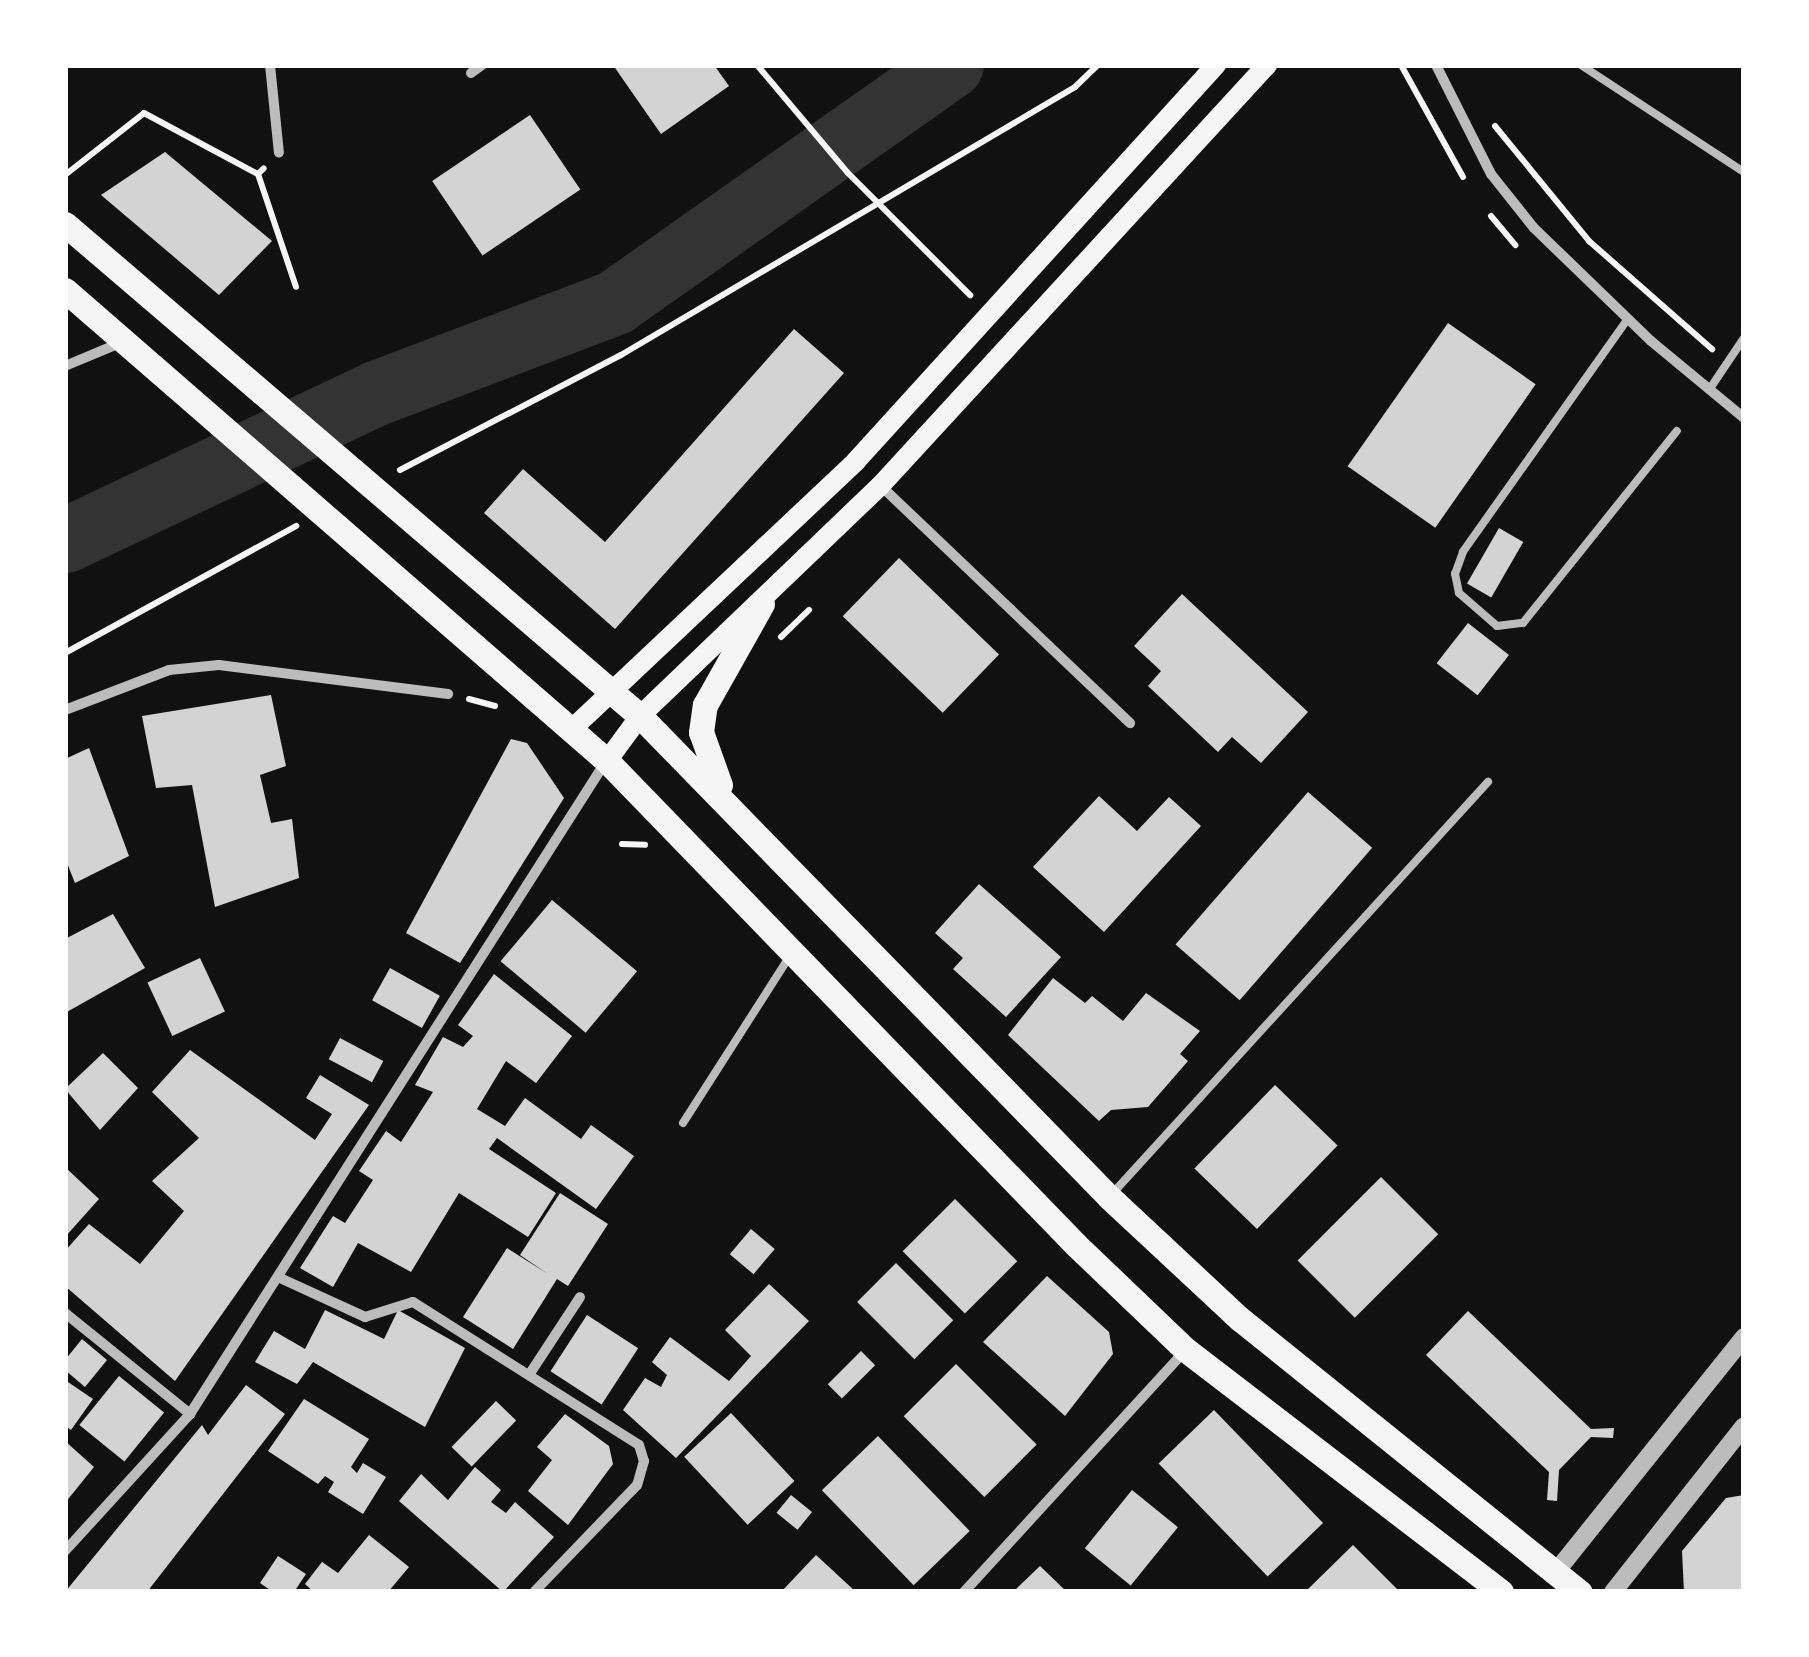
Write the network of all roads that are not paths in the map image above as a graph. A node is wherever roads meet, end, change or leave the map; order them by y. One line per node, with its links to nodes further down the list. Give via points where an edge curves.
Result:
1 (270, 65): 8 (street)
2 (482, 65): 7 (street)
3 (1216, 65): 21 (main road, via 856,460)
4 (1267, 65): 19 (main road)
5 (1436, 65): 12 (street, via 1491,174 1534,228)
6 (1580, 65): 9 (lane)
7 (470, 73)
8 (279, 152)
9 (1744, 172)
10 (65, 224): 21 (main road, via 381,484)
11 (65, 290): 14 (main road)
12 (1627, 320): 16 (street); 18 (lane, via 1463,552 1455,574 1459,594 1497,626 1523,622)
13 (1744, 338): 16 (lane)
14 (125, 341): 15 (street); 26 (main road)
15 (65, 366)
16 (1710, 390): 17 (street)
17 (1744, 418)
18 (1677, 431)
19 (880, 486): 20 (main road); 25 (street)
20 (762, 604): 24 (main road); 29 (main road, via 716,680 700,732 706,757)
21 (610, 690): 24 (main road); 26 (main road)
22 (448, 694): 23 (street, via 220,665 169,670)
23 (65, 710)
24 (640, 716): 27 (main road); 29 (main road)
25 (1130, 723)
26 (572, 729): 27 (main road)
27 (607, 760): 30 (main road); 33 (street)
28 (1488, 782): 32 (lane)
29 (741, 818): 32 (main road)
30 (793, 952): 31 (lane, via 762,990); 37 (main road)
31 (683, 1123)
32 (1109, 1197): 42 (main road, via 1240,1320)
33 (280, 1278): 38 (street, via 365,1317 413,1302); 39 (street)
34 (580, 1296): 38 (street)
35 (65, 1313): 39 (street)
36 (1744, 1337): 42 (street)
37 (1186, 1350): 44 (street); 45 (main road)
38 (529, 1376): 43 (street, via 639,1445 644,1461 637,1484)
39 (190, 1414): 41 (street)
40 (1744, 1426): 47 (street)
41 (65, 1552)
42 (1548, 1583): 46 (main road)
43 (534, 1592)
44 (964, 1592)
45 (1501, 1592)
46 (1580, 1592)
47 (1612, 1592)

